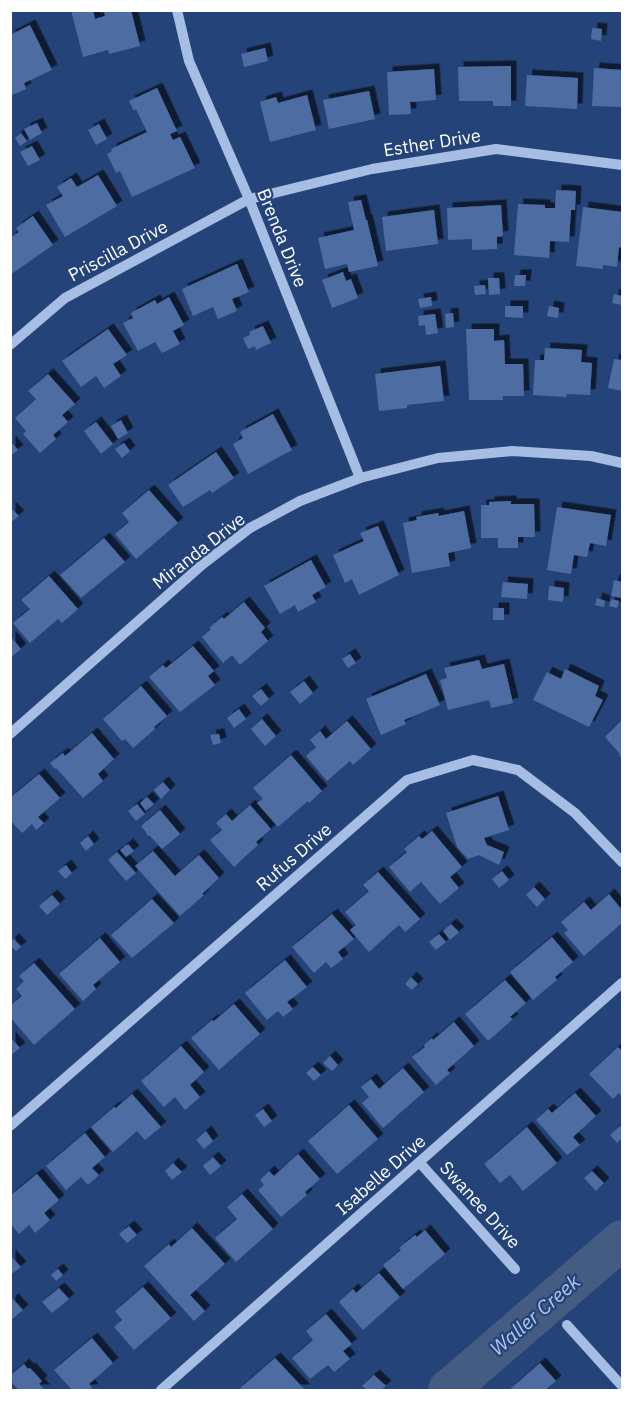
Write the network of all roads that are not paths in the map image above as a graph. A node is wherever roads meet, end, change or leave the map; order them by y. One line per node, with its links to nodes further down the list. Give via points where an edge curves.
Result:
1 (177, 10): 3 (street, Brenda Drive, via 189,61)
2 (622, 165): 3 (street, Esther Drive, via 496,149 372,169)
3 (249, 199): 4 (street, Priscilla Drive, via 65,298); 6 (street, Brenda Drive)
4 (10, 345)
5 (622, 463): 6 (street, Miranda Drive, via 591,456 512,451 438,458)
6 (360, 478): 7 (street, Miranda Drive, via 300,501 250,528 203,564)
7 (10, 734)
8 (622, 862): 10 (street, Rufus Drive, via 575,813 518,770 473,760 407,780)
9 (622, 983): 11 (street, Isabelle Drive)
10 (10, 1126)
11 (420, 1163): 12 (street, Swanee Drive); 15 (street, Isabelle Drive)
12 (515, 1269)
13 (567, 1325): 14 (street)
14 (622, 1386)
15 (161, 1390)

